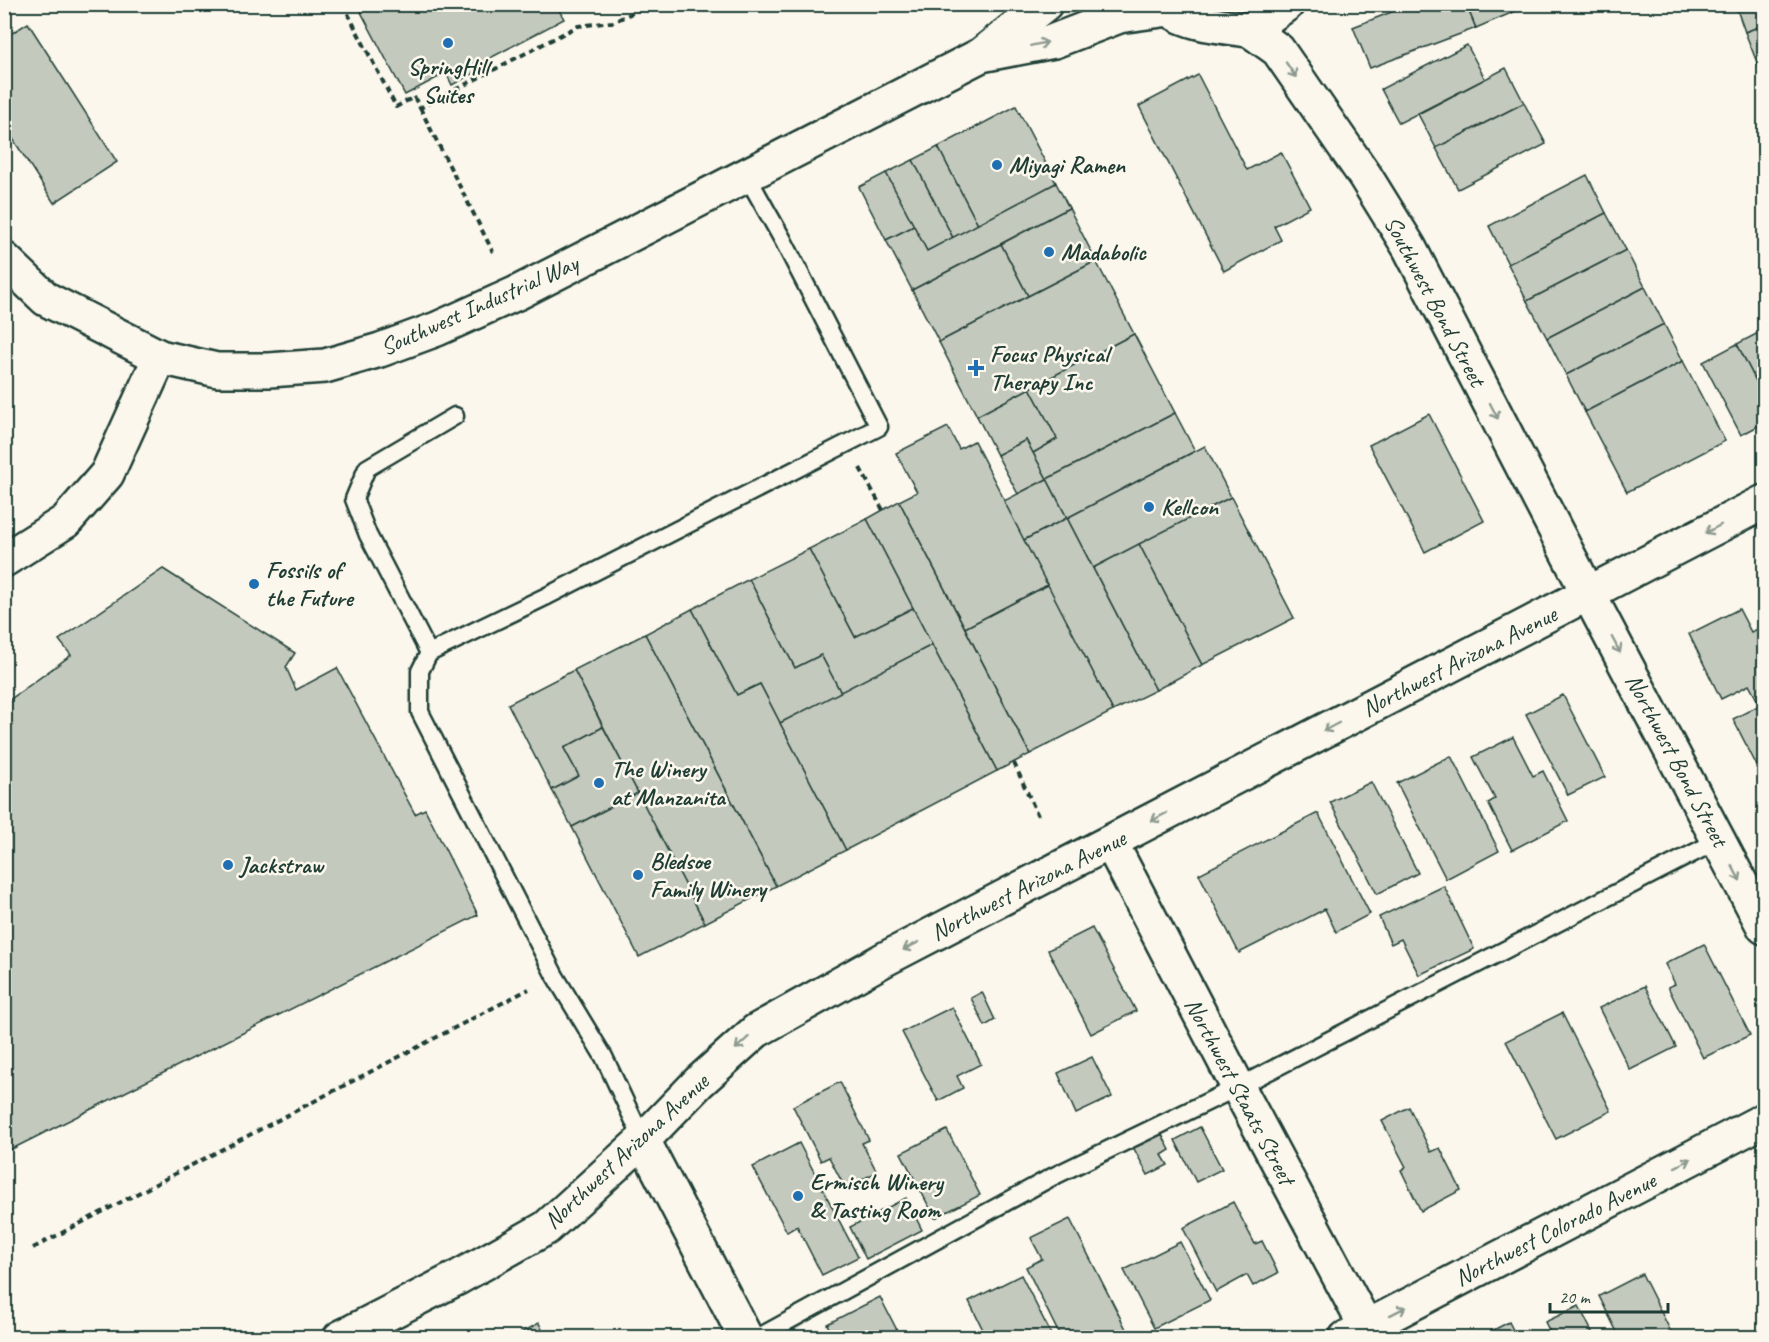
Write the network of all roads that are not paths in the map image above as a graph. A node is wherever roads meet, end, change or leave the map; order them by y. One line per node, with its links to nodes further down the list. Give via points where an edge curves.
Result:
1 (1045, 4): 5 (street, Southwest Industrial Way)
2 (1287, 4): 4 (street)
3 (1167, 7): 4 (street, Southwest Industrial Way, via 1187,19); 5 (street, Southwest Industrial Way, one-way to 3, via 1054,40 1119,16)
4 (1250, 30): 12 (street, Southwest Bond Street, one-way to 12, via 1278,50 1409,247)
5 (981, 55): 6 (street, Southwest Industrial Way)
6 (747, 176): 8 (street, Southwest Industrial Way, via 517,293 380,350 325,366 269,370 217,370); 13 (lane, via 879,427)
7 (4, 259): 8 (street, via 46,299)
8 (160, 357): 11 (street, via 107,474 66,521)
9 (455, 416): 13 (lane, via 367,468 354,499 368,535)
10 (1764, 502): 12 (street, Northwest Arizona Avenue, one-way to 12)
11 (4, 560)
12 (1588, 593): 14 (street, Northwest Bond Street, one-way to 14); 15 (street, Northwest Arizona Avenue, one-way to 15)
13 (429, 653): 19 (lane, via 420,671 420,712 555,976 604,1057)
14 (1719, 840): 16 (street, Northwest Bond Street, one-way to 16); 17 (lane)
15 (1111, 843): 17 (street, Northwest Staats Street); 19 (street, Northwest Arizona Avenue, one-way to 19, via 885,959 756,1031)
16 (1764, 927)
17 (1238, 1087): 20 (street, Northwest Staats Street); 23 (lane, via 1052,1177)
18 (1764, 1120): 20 (street, Northwest Colorado Avenue, one-way to 18)
19 (643, 1140): 21 (street, Northwest Arizona Avenue, via 546,1227); 22 (street)
20 (1362, 1334)
21 (340, 1338)
22 (746, 1338)
23 (757, 1338)

